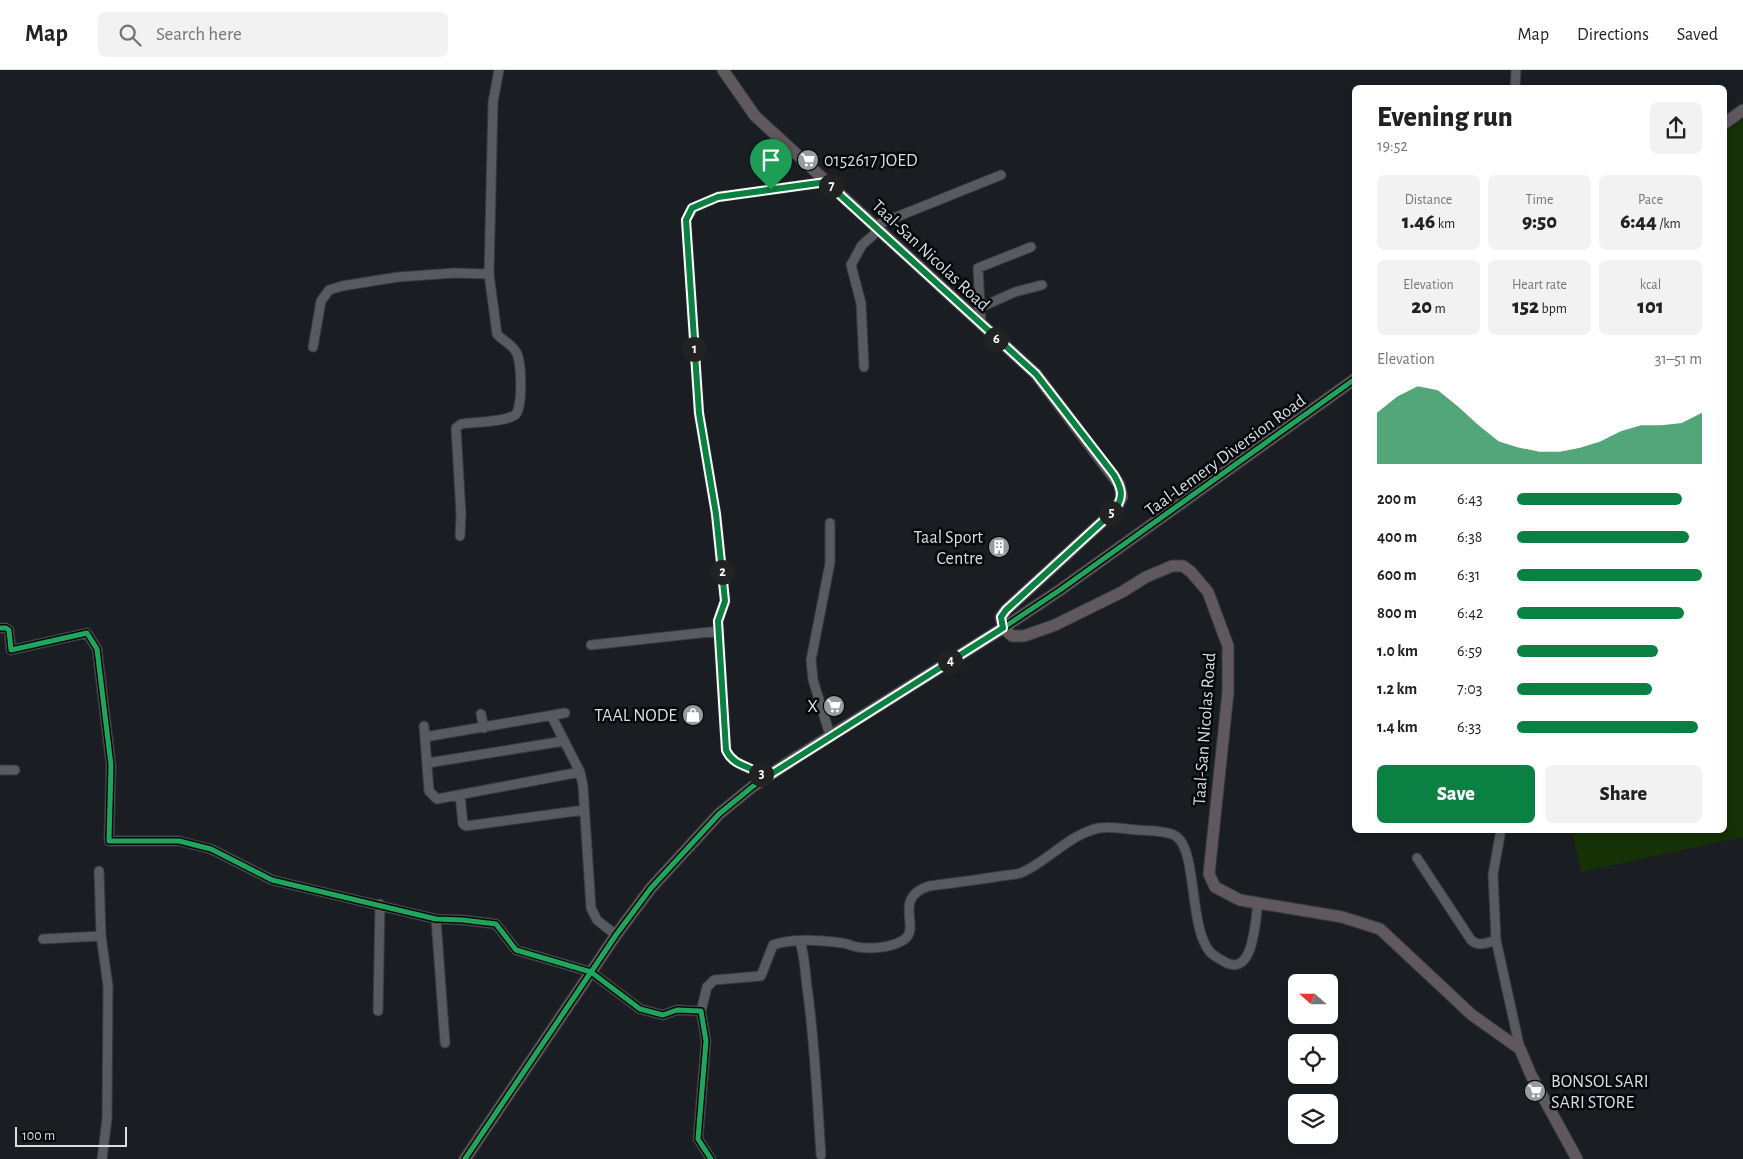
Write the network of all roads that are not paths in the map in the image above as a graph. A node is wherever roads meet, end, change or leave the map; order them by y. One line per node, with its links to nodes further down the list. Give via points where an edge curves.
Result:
1 (499, 70): 11 (street, via 493,102)
2 (723, 70): 8 (main road, Taal-San Nicolas Road, via 755,116)
3 (1516, 70): 4 (street)
4 (1515, 85)
5 (1743, 110): 6 (main road)
6 (1727, 121)
7 (1001, 175): 9 (street)
8 (826, 182): 9 (main road, Taal-San Nicolas Road); 22 (street, via 718,197 692,208 686,220 699,413 716,514 725,601 719,614)
9 (876, 228): 14 (main road, Taal-San Nicolas Road); 16 (street, via 862,244 851,265 861,303)
10 (1031, 247): 13 (street, via 978,268)
11 (490, 274): 15 (street, via 398,277 329,290 322,301); 19 (street, via 497,334 518,356 521,402 519,410 511,417 461,424 456,428)
12 (1042, 285): 13 (street)
13 (979, 308): 14 (street)
14 (981, 325): 21 (main road, Taal-San Nicolas Road, via 1036,374 1114,475 1122,491 1115,510 1006,610 1001,617)
15 (313, 347)
16 (864, 367)
17 (1352, 381): 21 (main road, Taal-Lemery Diversion Road)
18 (830, 523): 29 (street, via 830,563 811,660 813,680)
19 (460, 536)
20 (0, 628): 43 (street, via 9,630 11,650 87,633 97,649 111,765 109,841 179,841 210,849 272,880)
21 (1003, 628): 29 (main road, Taal-Lemery Diversion Road); 42 (main road, Taal-San Nicolas Road, via 1012,636 1024,636 1063,622 1172,566 1184,566 1191,572 1208,592 1228,646 1228,692 1209,874 1215,887 1240,900)
22 (719, 630): 23 (street); 36 (street, via 726,750 733,762 758,770)
23 (591, 645)
24 (565, 713): 26 (street)
25 (481, 714): 28 (street)
26 (552, 717): 28 (street); 31 (street)
27 (424, 726): 30 (street)
28 (484, 728): 30 (street)
29 (830, 735): 36 (main road, Taal-Lemery Diversion Road)
30 (425, 737): 32 (street)
31 (564, 741): 32 (street); 35 (street)
32 (428, 763): 37 (street, via 429,791 434,798)
33 (0, 770): 34 (street)
34 (15, 770)
35 (580, 772): 37 (street); 38 (street)
36 (765, 778): 45 (main road, Taal-Lemery Diversion Road, via 733,802 702,832 651,888)
37 (460, 796): 38 (street, via 463,824 466,826)
38 (584, 810): 45 (street, via 591,908 597,920)
39 (1500, 833): 48 (street, via 1493,874)
40 (1417, 858): 48 (street, via 1471,940 1475,944)
41 (99, 871): 46 (street)
42 (1258, 903): 49 (street, via 1245,961 1229,964 1212,954 1202,940 1186,849 1181,841 1175,835 1156,831 1099,828 1073,839 1022,873 917,890 908,903 910,930 902,941 882,947); 54 (main road, Taal-San Nicolas Road, via 1342,917 1380,929 1472,1015)
43 (380, 904): 44 (street); 51 (street)
44 (436, 919): 50 (street, via 496,924 516,950); 53 (street)
45 (616, 935): 50 (main road, Taal-Lemery Diversion Road)
46 (101, 936): 47 (street); 56 (street, via 108,986 107,1119)
47 (43, 939)
48 (1496, 940): 54 (street)
49 (800, 942): 52 (street, via 772,944 761,976 714,980 707,987); 55 (street, via 806,962 814,1029)
50 (591, 972): 52 (street, via 640,1008 663,1015 677,1010); 57 (main road, Taal-Lemery Diversion Road)
51 (378, 1011)
52 (701, 1011): 58 (street, via 706,1041 698,1139)
53 (445, 1043)
54 (1520, 1049): 59 (main road)
55 (820, 1155)
56 (102, 1159)
57 (465, 1159)
58 (711, 1159)
59 (1577, 1159)

